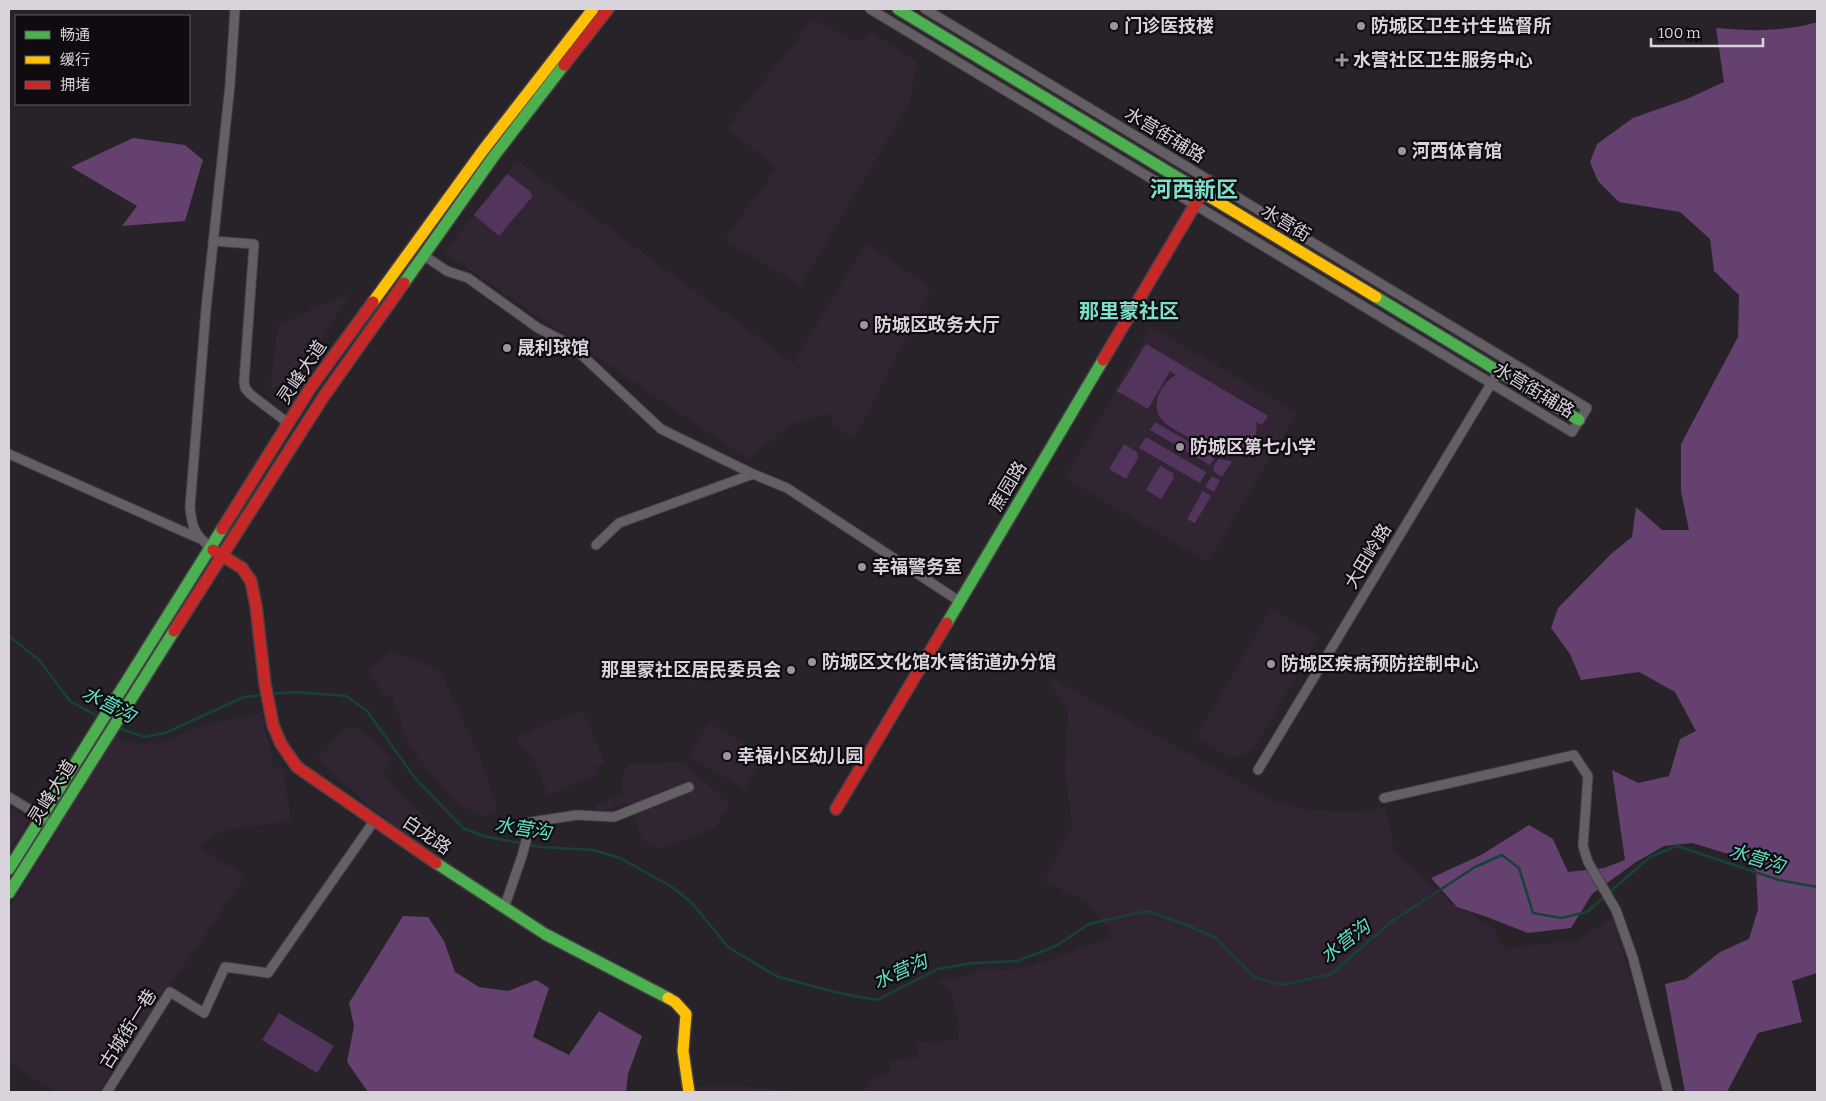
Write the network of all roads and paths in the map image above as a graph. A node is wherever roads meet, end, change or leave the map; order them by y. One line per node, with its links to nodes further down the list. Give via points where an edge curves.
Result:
1 (235, 9): 10 (street)
2 (593, 9): 16 (street, 灵峰大道, via 466,173)
3 (608, 9): 11 (street, 灵峰大道, via 494,156)
4 (870, 9): 9 (street, 水营街辅路)
5 (898, 9): 8 (street, 水营街)
6 (925, 9): 7 (street, 水营街辅路)
7 (1210, 181): 8 (street, 蔗园路); 12 (street, 水营街辅路)
8 (1202, 193): 9 (street, 蔗园路); 13 (street, 水营街)
9 (1195, 205): 14 (street, 水营街辅路); 23 (street, 蔗园路)
10 (213, 241): 16 (street, via 254,244 245,388); 19 (street, via 190,507 192,525)
11 (423, 255): 18 (street, via 447,271 468,278 538,328 571,345 661,429); 22 (street, 灵峰大道, via 324,396)
12 (1506, 359): 13 (street, 大田岭路); 15 (street, 水营街辅路, via 1587,408)
13 (1498, 371): 14 (street, 大田岭路); 15 (street, 水营街)
14 (1491, 384): 15 (street, 水营街辅路, via 1572,432); 24 (street, 大田岭路)
15 (1579, 420)
16 (288, 423): 21 (street, 灵峰大道)
17 (9, 454): 19 (street)
18 (753, 474): 20 (street, via 619,523); 23 (street, via 787,488)
19 (198, 538): 21 (street)
20 (596, 545)
21 (210, 547): 22 (street, 白龙路); 29 (street, 灵峰大道)
22 (221, 555): 30 (street, 白龙路, via 242,568 251,581 265,684 281,744 297,767); 31 (street, 灵峰大道)
23 (960, 601): 28 (street, 蔗园路)
24 (1258, 770)
25 (689, 787): 34 (street, via 614,816 577,815 531,822)
26 (9, 797): 29 (street)
27 (1384, 798): 37 (street, via 1574,755 1588,776 1583,846 1588,862 1616,910)
28 (836, 809)
29 (42, 816): 31 (street); 32 (street, 灵峰大道)
30 (374, 821): 34 (street, 白龙路); 35 (street, 古城街一巷, via 268,973 225,967 204,1013 170,992)
31 (53, 823): 33 (street, 灵峰大道)
32 (9, 869)
33 (9, 894)
34 (504, 908): 36 (street, 白龙路, via 545,934 675,1002 686,1014 683,1051)
35 (107, 1092)
36 (689, 1092)
37 (1668, 1092)

